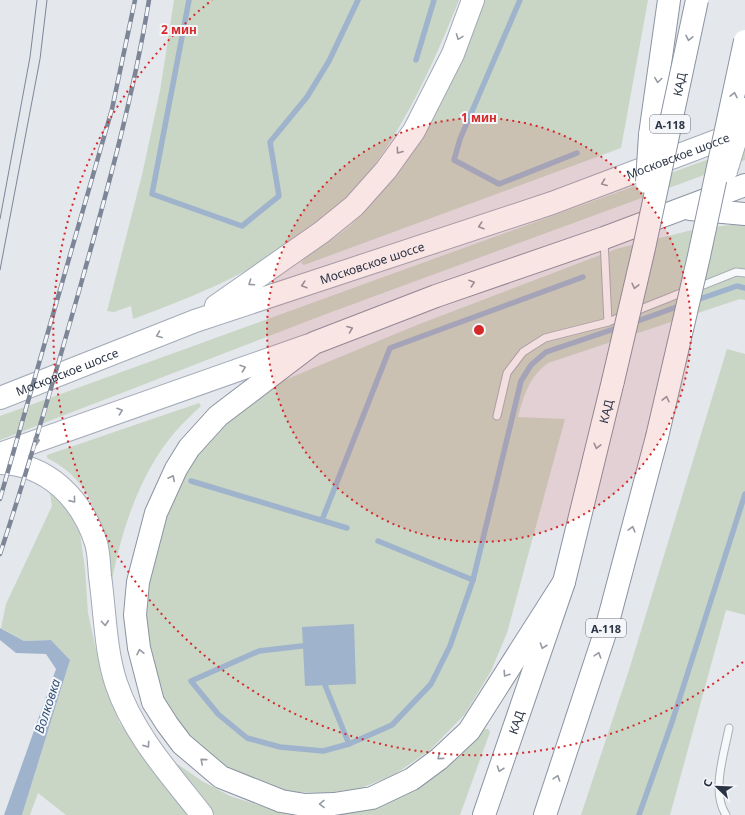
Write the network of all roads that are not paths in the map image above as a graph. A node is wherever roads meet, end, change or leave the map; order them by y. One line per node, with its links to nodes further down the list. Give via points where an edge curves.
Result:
1 (473, 0): 14 (main road, one-way to 14, via 453,54 414,132 386,170 354,206 296,252)
2 (669, 0): 11 (main road, one-way to 11, bridge, via 650,135)
3 (697, 0): 11 (main road, КАД / А-118, one-way to 11, bridge)
4 (745, 41): 12 (main road, А-118, one-way to 4, bridge)
5 (745, 109): 12 (main road, bridge)
6 (745, 130): 14 (main road, Московское шоссе, one-way to 14, via 552,203)
7 (745, 185): 8 (main road)
8 (685, 209): 9 (main road); 10 (main road)
9 (745, 214)
10 (604, 238): 15 (lane); 16 (main road, one-way to 10, via 436,296)
11 (644, 248): 21 (main road, КАД / А-118, one-way to 21, bridge)
12 (699, 256): 25 (main road, А-118, one-way to 12, bridge, via 605,633 657,437)
13 (745, 273): 15 (lane, via 736,272)
14 (195, 321): 17 (main road, Московское шоссе, one-way to 17)
15 (608, 322): 18 (lane, via 545,338 522,352 507,373)
16 (314, 343): 19 (main road, one-way to 16); 21 (main road, one-way to 16, via 469,731 439,759 412,779 372,798 334,804 305,805 281,801 221,776 182,744 153,702 139,648 135,615 138,582 156,513 176,469 189,448 218,416)
17 (0, 398)
18 (497, 416)
19 (0, 454)
20 (0, 463): 23 (main road, one-way to 23, via 23,466 44,474 77,503 96,544 106,634 116,682 125,706 146,743)
21 (564, 582): 24 (main road, КАД / А-118, one-way to 24)
22 (729, 728): 26 (lane, via 718,790 721,807)
23 (202, 815)
24 (484, 815)
25 (545, 815)
26 (726, 815)

